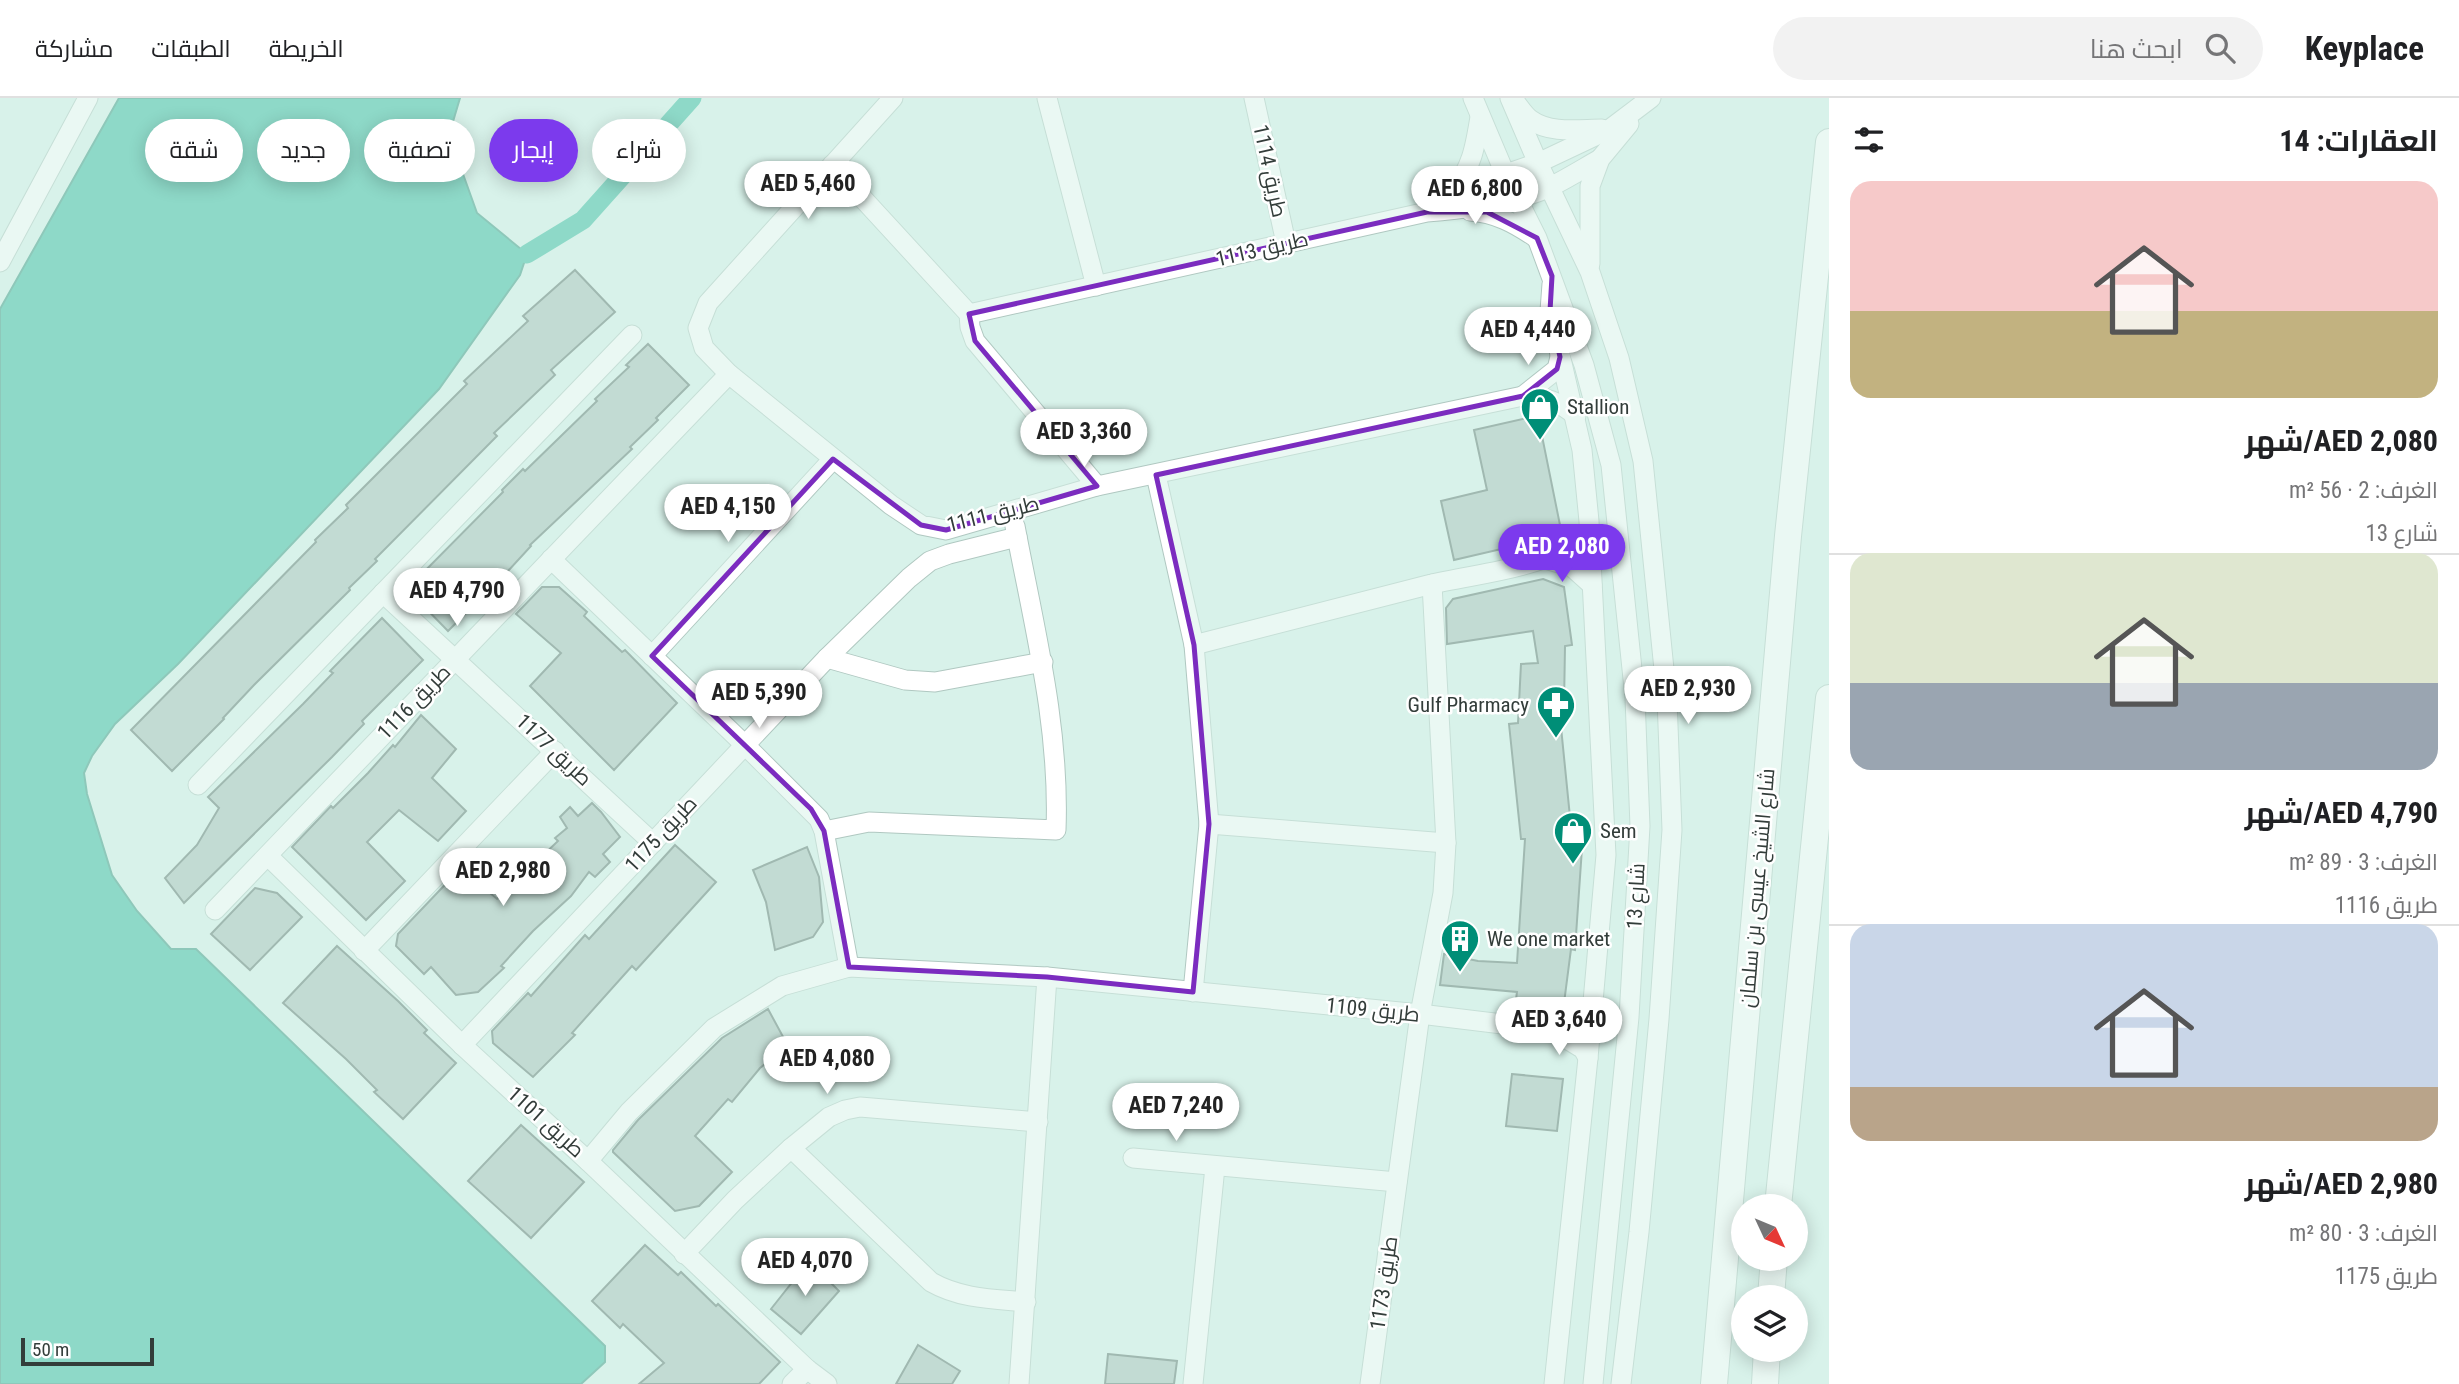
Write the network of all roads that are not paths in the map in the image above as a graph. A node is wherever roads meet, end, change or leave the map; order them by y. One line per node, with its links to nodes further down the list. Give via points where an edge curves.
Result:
1 (88, 98): 19 (street)
2 (893, 98): 12 (street)
3 (1047, 98): 22 (street)
4 (1254, 98): 18 (street, طريق 1114)
5 (1510, 98): 8 (street, via 1531,120 1548,127); 11 (street, شارع 13)
6 (1651, 98): 8 (street, طريق 1113); 10 (street)
7 (1477, 107): 13 (street, شارع 13); 16 (street, via 1475,151)
8 (1611, 129): 11 (street, طريق 1113)
9 (1829, 142): 83 (highway, شارع الشيخ عيسى بن سلمان, via 1788,536)
10 (1600, 159): 14 (street, طريق 1113); 20 (street, via 1590,186)
11 (1538, 163): 13 (street, طريق 1113); 14 (street, شارع 13)
12 (832, 164): 23 (street); 26 (street, طريق 1111, via 708,303 698,328 704,348)
13 (1506, 176): 15 (street, شارع 13); 16 (street, طريق 1113)
14 (1550, 187): 15 (street, طريق 1113); 20 (street, شارع 13)
15 (1517, 198): 16 (street, طريق 1113); 17 (street, شارع 13)
16 (1454, 201): 17 (street, via 1511,221); 18 (street, طريق 1113, via 1427,212)
17 (1537, 238): 21 (street, شارع 13)
18 (1286, 243): 22 (street, طريق 1113)
19 (2, 253)
20 (1590, 272): 82 (street, شارع 13, via 1619,358 1643,461 1667,699 1672,817 1659,1019)
21 (1552, 276): 25 (street, via 1550,311); 81 (street, شارع 13, via 1584,365 1611,465 1636,698 1640,826 1629,1017)
22 (1096, 286): 23 (street, طريق 1113)
23 (970, 314): 31 (street, via 975,341)
24 (632, 335): 39 (street)
25 (1560, 357): 27 (street, طريق 1111, via 1557,369); 28 (street)
26 (729, 373): 29 (street, طريق 1111); 35 (street, طريق 1116)
27 (1523, 396): 28 (street, طريق 1111, via 1542,396); 30 (street, طريق 1111)
28 (1576, 416): 33 (street)
29 (834, 459): 32 (street, طريق 1111, via 921,525 946,530); 41 (street)
30 (1156, 475): 31 (street, طريق 1111); 40 (street)
31 (1097, 486): 32 (street, طريق 1111)
32 (1012, 510): 34 (street)
33 (1589, 532): 36 (street); 38 (street)
34 (1017, 537): 42 (street, طريق 1175, via 930,561); 44 (street)
35 (551, 559): 41 (street); 43 (street, طريق 1116)
36 (1545, 559): 37 (street); 38 (street, via 1572,567)
37 (1432, 584): 40 (street); 52 (street, طريق 1173)
38 (1592, 585): 59 (street, via 1606,855)
39 (383, 593): 43 (street, طريق 1177); 48 (street)
40 (1194, 645): 49 (street)
41 (652, 656): 46 (street)
42 (827, 658): 44 (street, via 905,680 935,682); 46 (street, طريق 1175)
43 (455, 659): 47 (street, طريق 1177); 53 (street, طريق 1116)
44 (1043, 662): 50 (street, via 1055,753 1056,830 869,822)
45 (1829, 698): 70 (highway)
46 (745, 745): 50 (street, via 811,809); 51 (street, طريق 1175)
47 (555, 751): 51 (street, طريق 1177); 55 (street)
48 (198, 785)
49 (1209, 824): 52 (street); 58 (street)
50 (824, 831): 56 (street)
51 (653, 843): 62 (street, طريق 1175)
52 (1446, 843): 60 (street, طريق 1173, via 1443,893)
53 (268, 856): 54 (street, طريق 1116); 55 (street, طريق 1101)
54 (215, 910)
55 (364, 951): 62 (street, طريق 1101)
56 (849, 967): 57 (street, طريق 1109); 67 (street, طريق 1109, via 782,986 714,1028 629,1112)
57 (1047, 977): 58 (street, طريق 1109); 64 (street)
58 (1194, 992): 60 (street, طريق 1109)
59 (1593, 1005): 61 (street, via 1577,1019); 63 (street)
60 (1420, 1014): 61 (street, طريق 1109); 69 (street, طريق 1173)
61 (1552, 1030): 63 (street, طريق 1109, via 1583,1049)
62 (462, 1045): 67 (street, طريق 1101)
63 (1588, 1058): 80 (street)
64 (1038, 1122): 65 (street, via 860,1107 829,1117); 72 (street)
65 (791, 1148): 71 (street); 72 (street, via 931,1282 962,1296)
66 (1133, 1158): 68 (street)
67 (588, 1161): 71 (street, طريق 1101)
68 (1215, 1167): 69 (street); 78 (street)
69 (1397, 1182): 79 (street, طريق 1173)
70 (1779, 1194)
71 (684, 1254): 74 (street, طريق 1101)
72 (1026, 1302): 77 (street)
73 (1766, 1362): 84 (highway)
74 (807, 1369): 75 (street); 76 (street, طريق 1101)
75 (792, 1384)
76 (827, 1384)
77 (1019, 1384)
78 (1193, 1384)
79 (1370, 1384)
80 (1554, 1384)
81 (1593, 1384)
82 (1620, 1384)
83 (1714, 1384)
84 (1765, 1384)

